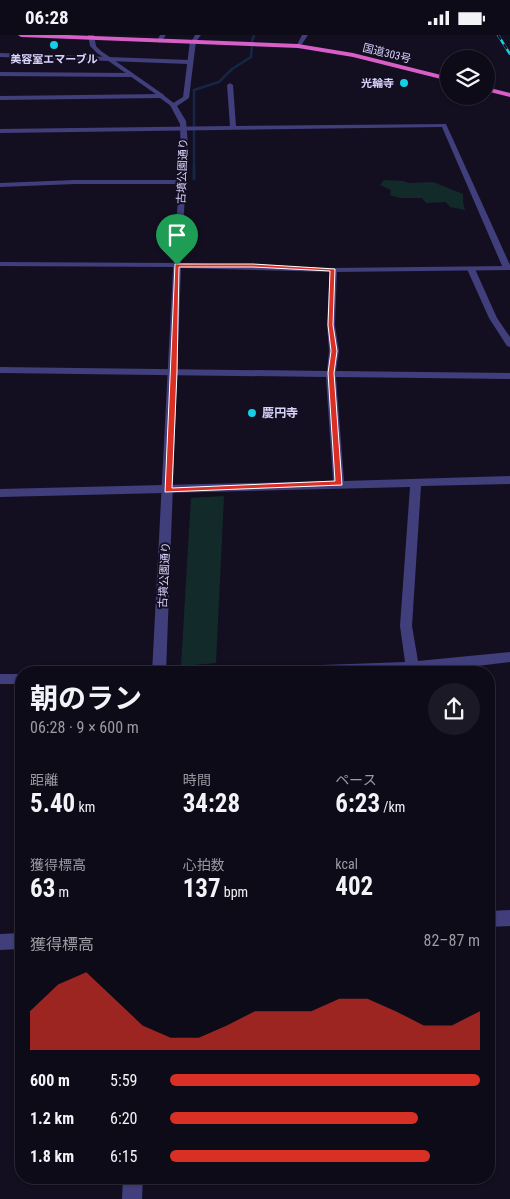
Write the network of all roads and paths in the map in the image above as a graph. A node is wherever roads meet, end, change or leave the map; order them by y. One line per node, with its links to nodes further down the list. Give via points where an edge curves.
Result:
1 (21, 35): 3 (highway, 国道303号)
2 (305, 35): 7 (street)
3 (90, 37): 4 (highway, 国道303号); 9 (street, 古墳公園通り, via 93,45)
4 (128, 37): 5 (highway, 国道303号)
5 (162, 38): 6 (highway, 国道303号)
6 (195, 39): 7 (highway, 国道303号); 10 (street)
7 (298, 47): 13 (highway, 国道303号, via 359,56)
8 (0, 55): 9 (street)
9 (108, 59): 10 (street); 12 (street, 古墳公園通り)
10 (189, 62): 19 (street, via 186,98)
11 (0, 74): 12 (street)
12 (131, 75): 17 (street, 古墳公園通り)
13 (440, 77)
14 (230, 85): 21 (street)
15 (495, 91): 16 (highway)
16 (510, 95)
17 (162, 96): 18 (street); 19 (street, 古墳公園通り)
18 (0, 98)
19 (172, 105): 20 (street, 古墳公園通り)
20 (190, 128): 21 (street); 22 (street); 23 (street, 古墳公園通り)
21 (233, 128): 27 (street, via 444,125)
22 (0, 131)
23 (183, 182): 24 (street); 26 (street, 古墳公園通り)
24 (0, 185)
25 (0, 264): 26 (street)
26 (177, 265): 29 (street); 32 (street, 古墳公園通り)
27 (509, 268): 28 (street)
28 (471, 269): 29 (street); 30 (street, via 493,318)
29 (333, 270): 33 (street, via 330,325 334,351)
30 (510, 344)
31 (0, 370): 32 (street)
32 (174, 372): 33 (street); 38 (street, 古墳公園通り)
33 (331, 373): 34 (street); 36 (street)
34 (510, 375)
35 (510, 480): 37 (street)
36 (339, 484): 37 (street); 38 (street)
37 (416, 484): 42 (street, via 406,626)
38 (168, 490): 39 (street); 41 (street, 古墳公園通り)
39 (0, 493)
40 (510, 657): 43 (street)
41 (159, 666)
42 (412, 666)
43 (443, 666)
44 (0, 679): 45 (street)
45 (15, 679)
46 (510, 918): 47 (street)
47 (495, 919)
48 (15, 941): 49 (street)
49 (0, 942)
50 (133, 1184): 51 (street)
51 (132, 1199)

